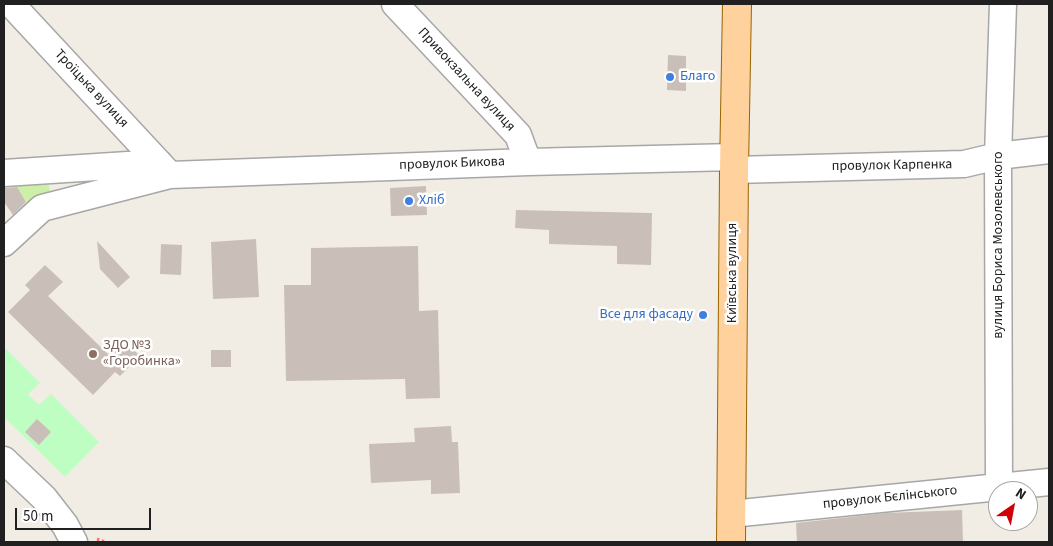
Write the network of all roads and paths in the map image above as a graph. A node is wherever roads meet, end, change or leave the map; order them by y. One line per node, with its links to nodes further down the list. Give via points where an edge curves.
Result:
1 (11, 4): 9 (street, Троїцька вулиця)
2 (394, 4): 7 (street, Привокзальна вулиця, via 518,135)
3 (736, 4): 8 (main road, Київська вулиця)
4 (1003, 4): 6 (street, вулиця Бориса Мозолевського)
5 (1049, 150): 6 (street, провулок Карпенка)
6 (998, 156): 8 (street, провулок Карпенка, via 964,164); 13 (street, вулиця Бориса Мозолевського)
7 (528, 162): 8 (street, провулок Бикова); 9 (street, провулок Бикова, via 442,172)
8 (734, 163): 15 (main road, Київська вулиця)
9 (165, 169): 10 (street, провулок Бикова); 11 (street, via 42,208)
10 (4, 173)
11 (4, 243)
12 (4, 460): 16 (street, via 44,498 65,525)
13 (1000, 481)
14 (988, 488): 15 (street, провулок Бєлінського)
15 (731, 514): 18 (main road, Київська вулиця)
16 (86, 541): 17 (path)
17 (105, 542)
18 (731, 542)

